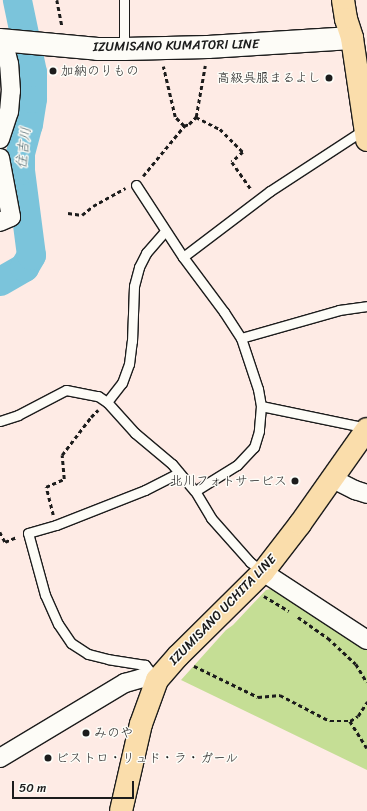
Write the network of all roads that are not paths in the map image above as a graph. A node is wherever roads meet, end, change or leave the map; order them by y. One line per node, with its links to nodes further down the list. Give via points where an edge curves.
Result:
1 (124, 0): 5 (lane)
2 (343, 0): 3 (main road, via 346,19)
3 (359, 37): 5 (main road, IZUMISANO KUMATORI LINE); 6 (main road)
4 (5, 40): 5 (main road, IZUMISANO KUMATORI LINE); 7 (street, via 11,91 9,112)
5 (124, 49)
6 (366, 134): 12 (lane, via 258,200)
7 (0, 139)
8 (0, 158): 10 (street, via 11,217)
9 (136, 185): 11 (lane)
10 (0, 222)
11 (165, 231): 12 (lane); 15 (lane, via 146,253 139,267 134,286 129,364 122,383)
12 (183, 257): 14 (lane)
13 (367, 306): 14 (lane, via 339,310)
14 (241, 338): 16 (lane)
15 (107, 402): 17 (lane, via 98,396 66,390 18,415); 19 (lane)
16 (261, 406): 18 (lane); 21 (lane, via 259,431 254,447 237,465)
17 (0, 421)
18 (367, 428): 20 (main road, IZUMISANO UCHITA LINE)
19 (179, 473): 21 (lane); 25 (lane, via 145,490 56,525 28,533 45,595 58,624 71,642 88,654 145,665)
20 (333, 479): 22 (street); 23 (main road, IZUMISANO UCHITA LINE)
21 (195, 491): 23 (lane, via 211,518 250,562)
22 (367, 494)
23 (263, 572): 24 (street); 25 (main road, IZUMISANO UCHITA LINE)
24 (367, 640)
25 (157, 680): 26 (street, via 142,678 125,683); 27 (main road, IZUMISANO UCHITA LINE, via 141,724)
26 (0, 758)
27 (121, 811)

